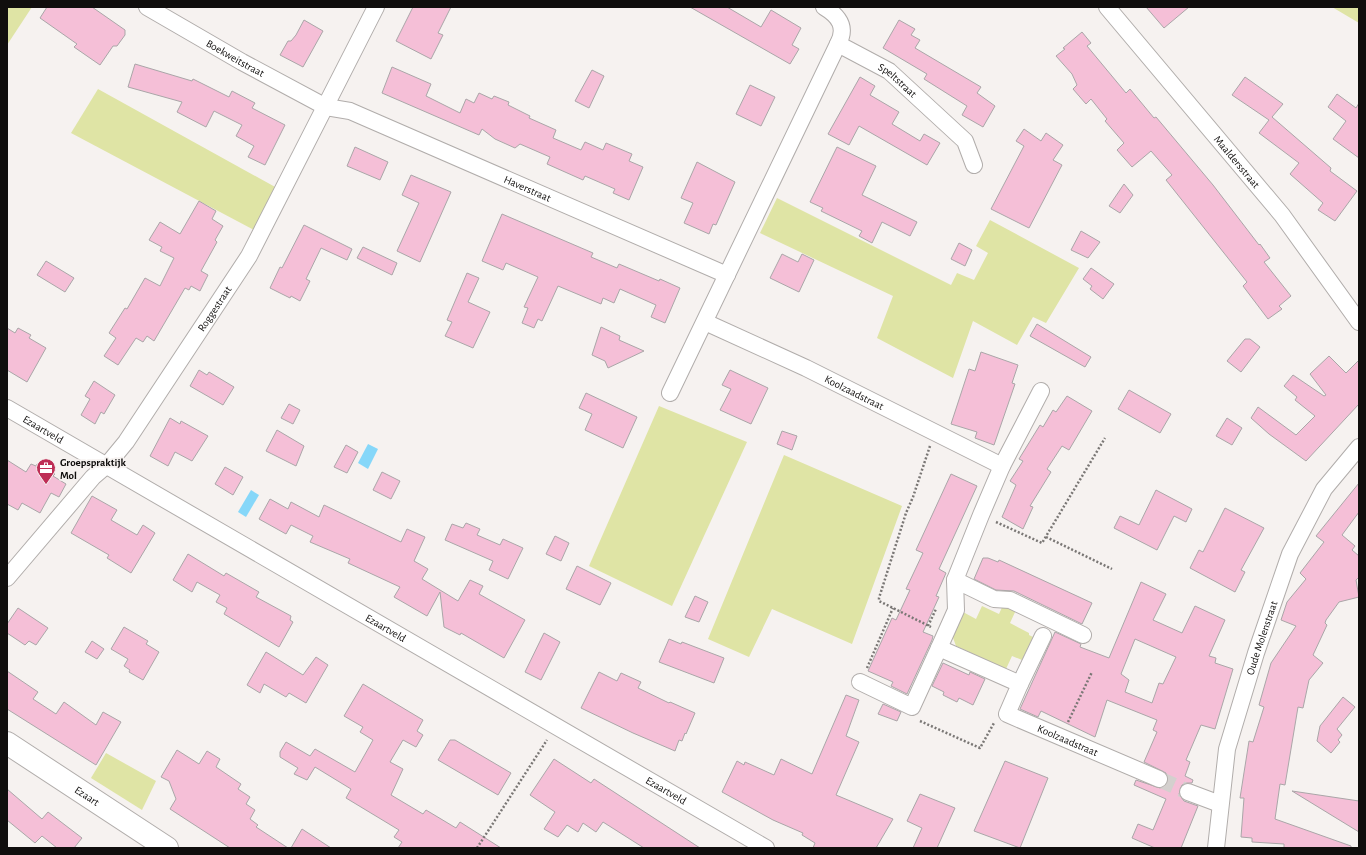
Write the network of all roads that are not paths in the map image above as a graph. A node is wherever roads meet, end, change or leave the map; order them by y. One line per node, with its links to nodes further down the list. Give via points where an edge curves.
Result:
1 (147, 7): 6 (street, Boekweitstraat)
2 (376, 7): 6 (street, Roggestraat)
3 (824, 7): 5 (street, via 840,20 842,36)
4 (1107, 7): 10 (street, Maaldersstraat, via 1282,215)
5 (838, 44): 7 (street, Speltstraat, via 888,71 965,141); 8 (street)
6 (326, 107): 8 (street, Haverstraat, via 350,111); 15 (street, Roggestraat, via 249,256 126,442)
7 (974, 165)
8 (727, 275): 9 (street)
9 (705, 322): 12 (street); 16 (street, Koolzaadstraat, via 806,368)
10 (1359, 322)
11 (1041, 391): 16 (street)
12 (670, 393)
13 (7, 408): 15 (street, Ezaartveld)
14 (1359, 447): 27 (street, Oude Molenstraat, via 1324,489 1290,554 1227,749)
15 (107, 466): 17 (street, Roggestraat, via 93,477); 29 (street, Ezaartveld)
16 (1002, 466): 18 (street)
17 (7, 578)
18 (955, 580): 19 (street, via 994,599 1010,600); 21 (street, via 956,610)
19 (1083, 635)
20 (1043, 636): 23 (street)
21 (942, 641): 22 (street, via 912,707); 23 (street)
22 (860, 682)
23 (1020, 684): 25 (street, Koolzaadstraat, via 1006,714)
24 (7, 743): 28 (main road, Ezaart)
25 (1159, 779)
26 (1188, 792): 27 (street)
27 (1220, 804): 30 (street, Oude Molenstraat)
28 (167, 848)
29 (766, 848)
30 (1216, 848)

